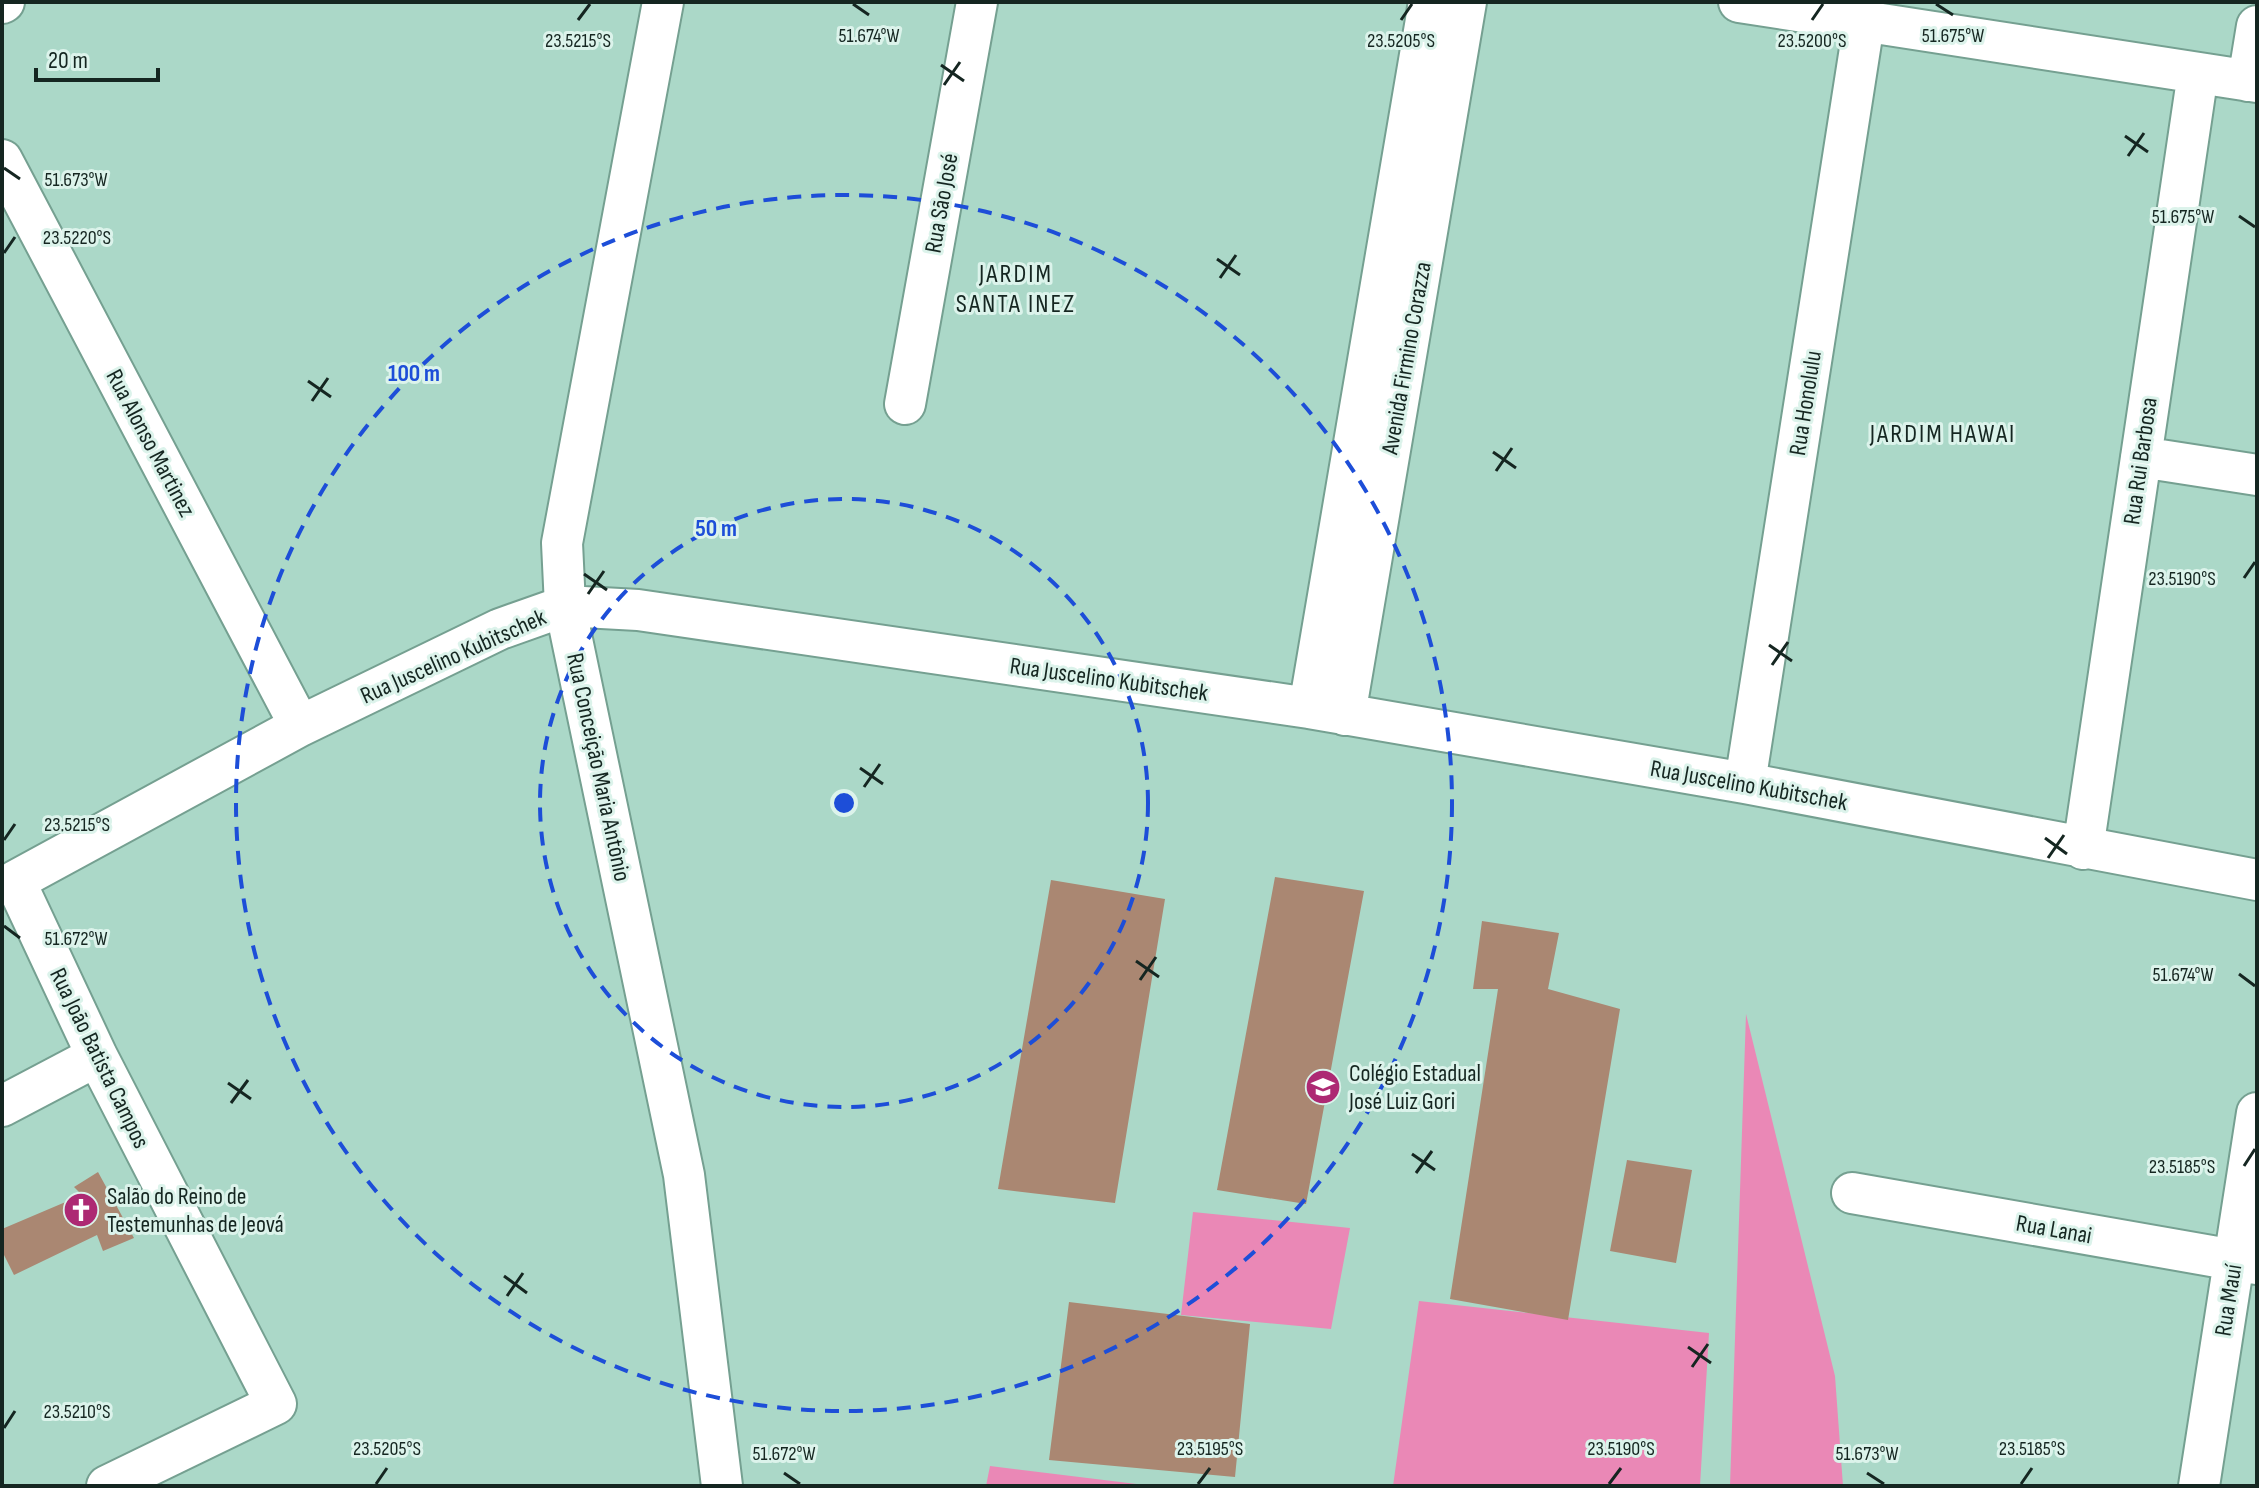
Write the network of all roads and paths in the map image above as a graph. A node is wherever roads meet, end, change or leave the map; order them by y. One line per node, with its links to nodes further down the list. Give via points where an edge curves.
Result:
1 (663, 2): 14 (street, Rua Conceição Maria Antônio, via 562,543)
2 (977, 2): 11 (street, Rua São José)
3 (1429, 2): 15 (street, Avenida Firmino Corazza)
4 (1466, 2): 15 (street, Avenida Firmino Corazza)
5 (1739, 2): 6 (street)
6 (1864, 23): 8 (street); 17 (street, Rua Honolulu)
7 (2257, 26): 9 (street)
8 (2198, 73): 9 (street); 12 (street, Rua Rui Barbosa)
9 (2253, 82)
10 (2, 160): 16 (street, Rua Alonso Martinez)
11 (905, 404)
12 (2141, 457): 13 (street); 18 (street, Rua Rui Barbosa)
13 (2257, 475)
14 (565, 606): 15 (street, Rua Juscelino Kubitschek, via 638,610); 16 (street, Rua Juscelino Kubitschek, via 500,629); 27 (street, Rua Conceição Maria Antônio, via 684,1175)
15 (1327, 712): 17 (street, Rua Juscelino Kubitschek)
16 (300, 726): 20 (street, Rua Juscelino Kubitschek)
17 (1745, 783): 18 (street, Rua Juscelino Kubitschek)
18 (2083, 849): 19 (street, Rua Juscelino Kubitschek)
19 (2257, 880)
20 (15, 881): 21 (street, Rua João Batista Campos)
21 (97, 1056): 22 (street); 26 (street, Rua João Batista Campos, via 276,1404)
22 (2, 1106)
23 (2257, 1113): 25 (street, Rua Mauí)
24 (1852, 1193): 25 (street, Rua Lanai)
25 (2246, 1262): 28 (street, Rua Mauí)
26 (107, 1486)
27 (722, 1486)
28 (2199, 1486)

